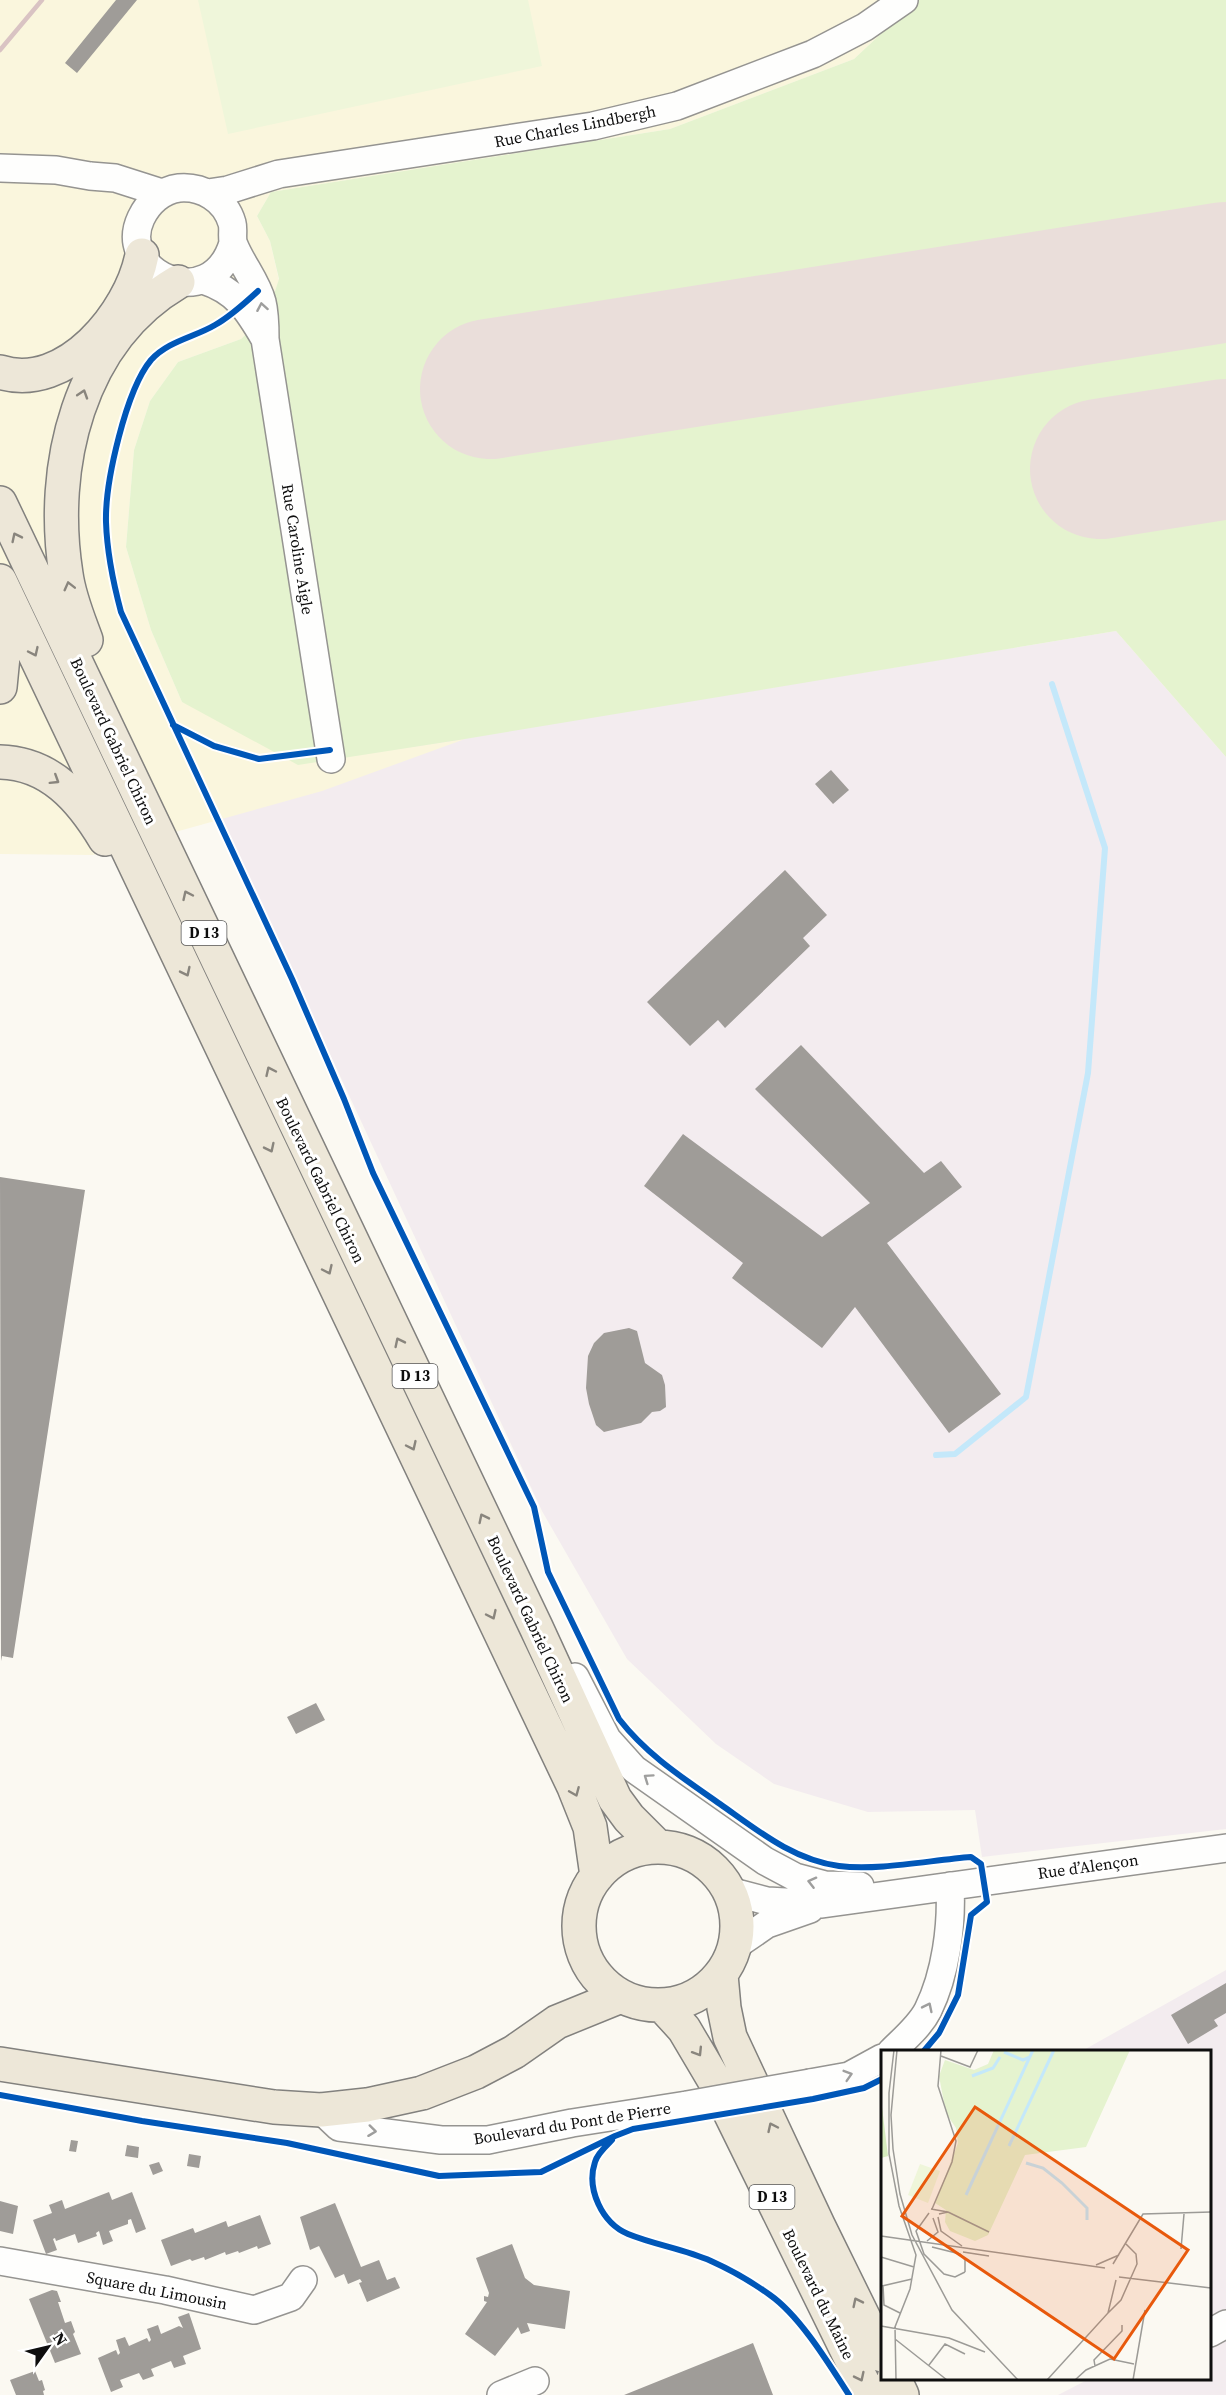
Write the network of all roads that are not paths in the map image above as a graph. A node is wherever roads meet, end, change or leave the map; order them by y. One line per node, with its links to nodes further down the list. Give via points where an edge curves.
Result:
1 (904, 0): 4 (street, Rue Charles Lindbergh, via 865,27 813,54 677,106 593,126 279,174)
2 (0, 168): 3 (street)
3 (90, 176): 6 (street, via 115,178); 7 (street, via 112,189)
4 (261, 180): 5 (street, Rue Charles Lindbergh); 8 (street, via 249,193)
5 (208, 193): 6 (street, via 188,187); 8 (street, via 227,211)
6 (162, 194): 7 (street, via 148,205)
7 (140, 220): 9 (street, via 138,243)
8 (232, 233): 10 (street, via 223,265); 11 (street, Rue Caroline Aigle, one-way to 8, via 263,304)
9 (142, 255): 10 (street, via 163,278); 12 (main road, via 121,303 80,355 37,374)
10 (191, 281): 11 (street, Rue Caroline Aigle, via 226,290 244,304); 17 (main road, one-way to 10, via 115,715 66,577 60,501 66,455 85,387 99,362 135,315 153,299)
11 (266, 339): 18 (street, Rue Caroline Aigle)
12 (0, 372)
13 (0, 503): 17 (main road, Boulevard Gabriel Chiron / D 13, one-way to 13)
14 (0, 580): 20 (main road, Boulevard Gabriel Chiron / D 13, one-way to 20)
15 (0, 631): 16 (main road, via 4,646)
16 (0, 687)
17 (115, 741): 21 (main road, Boulevard Gabriel Chiron / D 13, one-way to 17)
18 (331, 759)
19 (0, 762): 20 (main road, one-way to 20, via 30,767 68,788 91,816 132,886)
20 (161, 919): 24 (main road, Boulevard Gabriel Chiron / D 13, one-way to 24, via 574,1787 590,1827)
21 (536, 1627): 22 (main road, Boulevard Gabriel Chiron / D 13, via 615,1799); 27 (street, one-way to 21, via 864,1886 825,1885 795,1877 765,1861 634,1769 607,1739 563,1654)
22 (658, 1847): 24 (main road, via 624,1854); 26 (main road, via 680,1850 700,1859 717,1873)
23 (1226, 1848): 25 (street, Rue d’Alençon)
24 (597, 1876): 30 (main road, via 585,1896 579,1918 580,1940)
25 (950, 1886): 27 (street, Rue d’Alençon); 35 (street, one-way to 25, via 928,2010 944,1966)
26 (729, 1891): 28 (street, via 768,1901); 29 (main road, via 738,1927)
27 (890, 1894): 28 (street, Rue d’Alençon)
28 (822, 1904): 29 (street, via 767,1924)
29 (735, 1946): 31 (main road)
30 (588, 1962): 32 (main road, via 602,1981); 34 (main road, via 576,1992)
31 (721, 1975): 33 (main road, via 705,1991); 43 (main road, Boulevard du Maine / D 13, one-way to 31, via 730,2037)
32 (621, 1996): 33 (main road); 34 (main road)
33 (663, 2006): 47 (main road, Boulevard du Maine / D 13, one-way to 47, via 684,2029 713,2078)
34 (557, 2022): 38 (main road, via 514,2052 450,2084 367,2105)
35 (893, 2050)
36 (881, 2059): 38 (street, Boulevard du Pont de Pierre, one-way to 36, bridge, via 339,2127 441,2140 488,2140 849,2076)
37 (0, 2064): 38 (main road, via 274,2107)
38 (321, 2110)
39 (0, 2261): 40 (street, Square du Limousin, via 254,2310 291,2297)
40 (303, 2280)
41 (1226, 2324): 42 (street)
42 (1211, 2332)
43 (881, 2353)
44 (894, 2380): 48 (main road)
45 (536, 2381): 46 (street)
46 (501, 2395)
47 (869, 2395)
48 (902, 2395)

